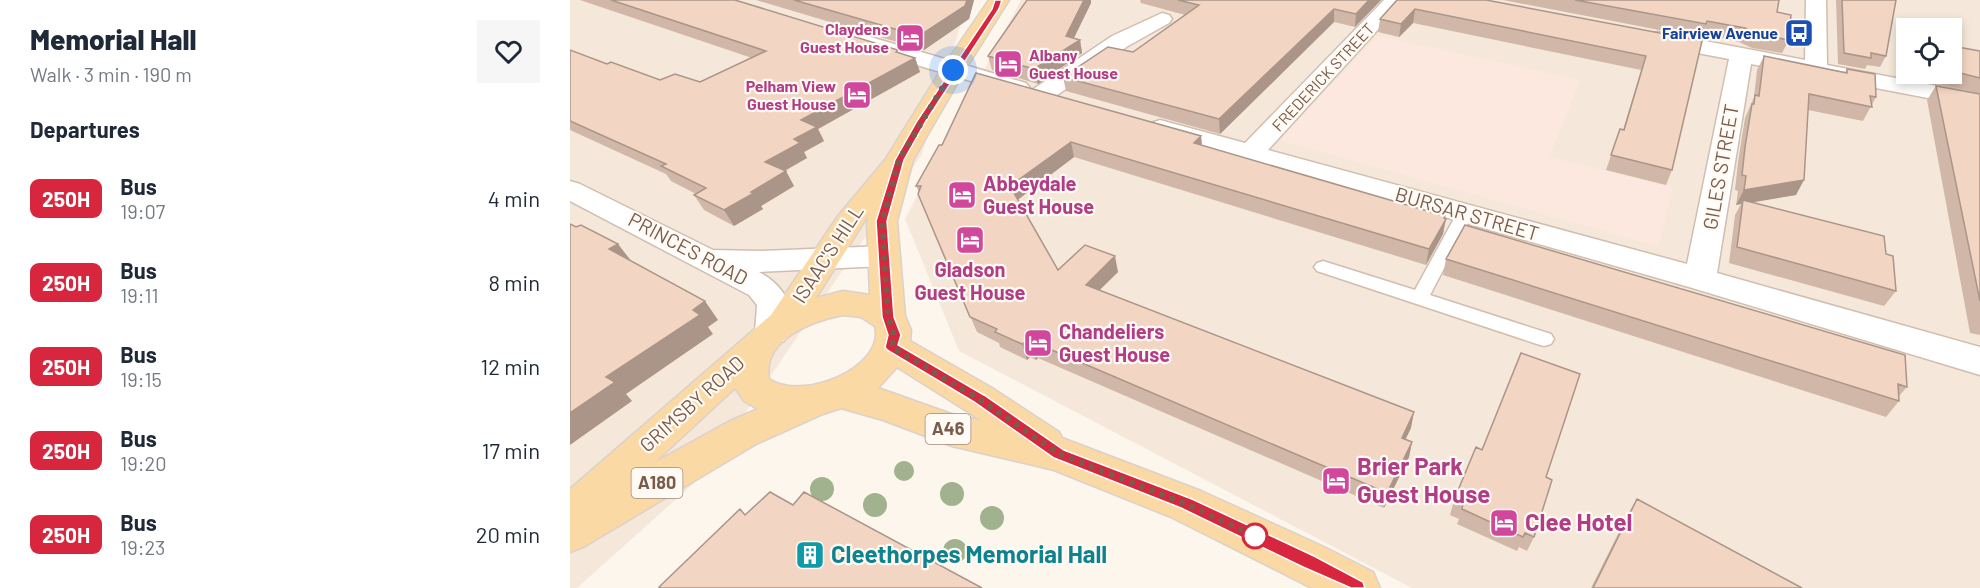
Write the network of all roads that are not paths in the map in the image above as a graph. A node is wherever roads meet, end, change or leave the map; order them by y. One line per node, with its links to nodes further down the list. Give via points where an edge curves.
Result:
1 (999, 0): 8 (main road, ISAAC'S HILL)
2 (1395, 0): 14 (street, FREDERICK STREET)
3 (1816, 0): 9 (street)
4 (1162, 18): 10 (street, via 1120,41)
5 (838, 34): 8 (street)
6 (1635, 34): 7 (street)
7 (1741, 55): 9 (street); 22 (street, GILES STREET)
8 (953, 70): 10 (street); 15 (main road, ISAAC'S HILL)
9 (1816, 70): 11 (street)
10 (1041, 95): 12 (street)
11 (1980, 101)
12 (1074, 104)
13 (1129, 119): 14 (street, BURSAR STREET)
14 (1250, 153): 17 (street, BURSAR STREET)
15 (899, 160): 18 (main road, ISAAC'S HILL, via 882,221); 20 (main road, ISAAC'S HILL, via 843,226)
16 (570, 190): 19 (street, PRINCES ROAD)
17 (1464, 213): 22 (street, BURSAR STREET); 23 (lane)
18 (884, 256): 20 (street); 25 (main road, ISAAC'S HILL)
19 (706, 258): 20 (street, via 761,262); 24 (street, PRINCES ROAD, via 761,287 774,304)
20 (823, 259): 24 (main road, ISAAC'S HILL)
21 (1323, 267): 23 (lane)
22 (1700, 279): 27 (street, BURSAR STREET)
23 (1420, 298): 26 (lane)
24 (773, 332): 25 (main road, A46, via 802,314 843,303 877,309); 28 (main road, A46, via 752,358 749,375 755,389 770,399 791,403); 30 (main road, GRIMSBY ROAD / A180, via 596,490)
25 (890, 332): 28 (main road, A46, via 881,364 863,380); 29 (main road, A46)
26 (1544, 339)
27 (1980, 361)
28 (829, 397): 29 (main road, A46, via 891,407 952,430); 31 (main road, GRIMSBY ROAD / A180, via 742,433)
29 (1059, 454): 32 (main road, A46, via 1186,504)
30 (570, 518)
31 (570, 532)
32 (1357, 588)

